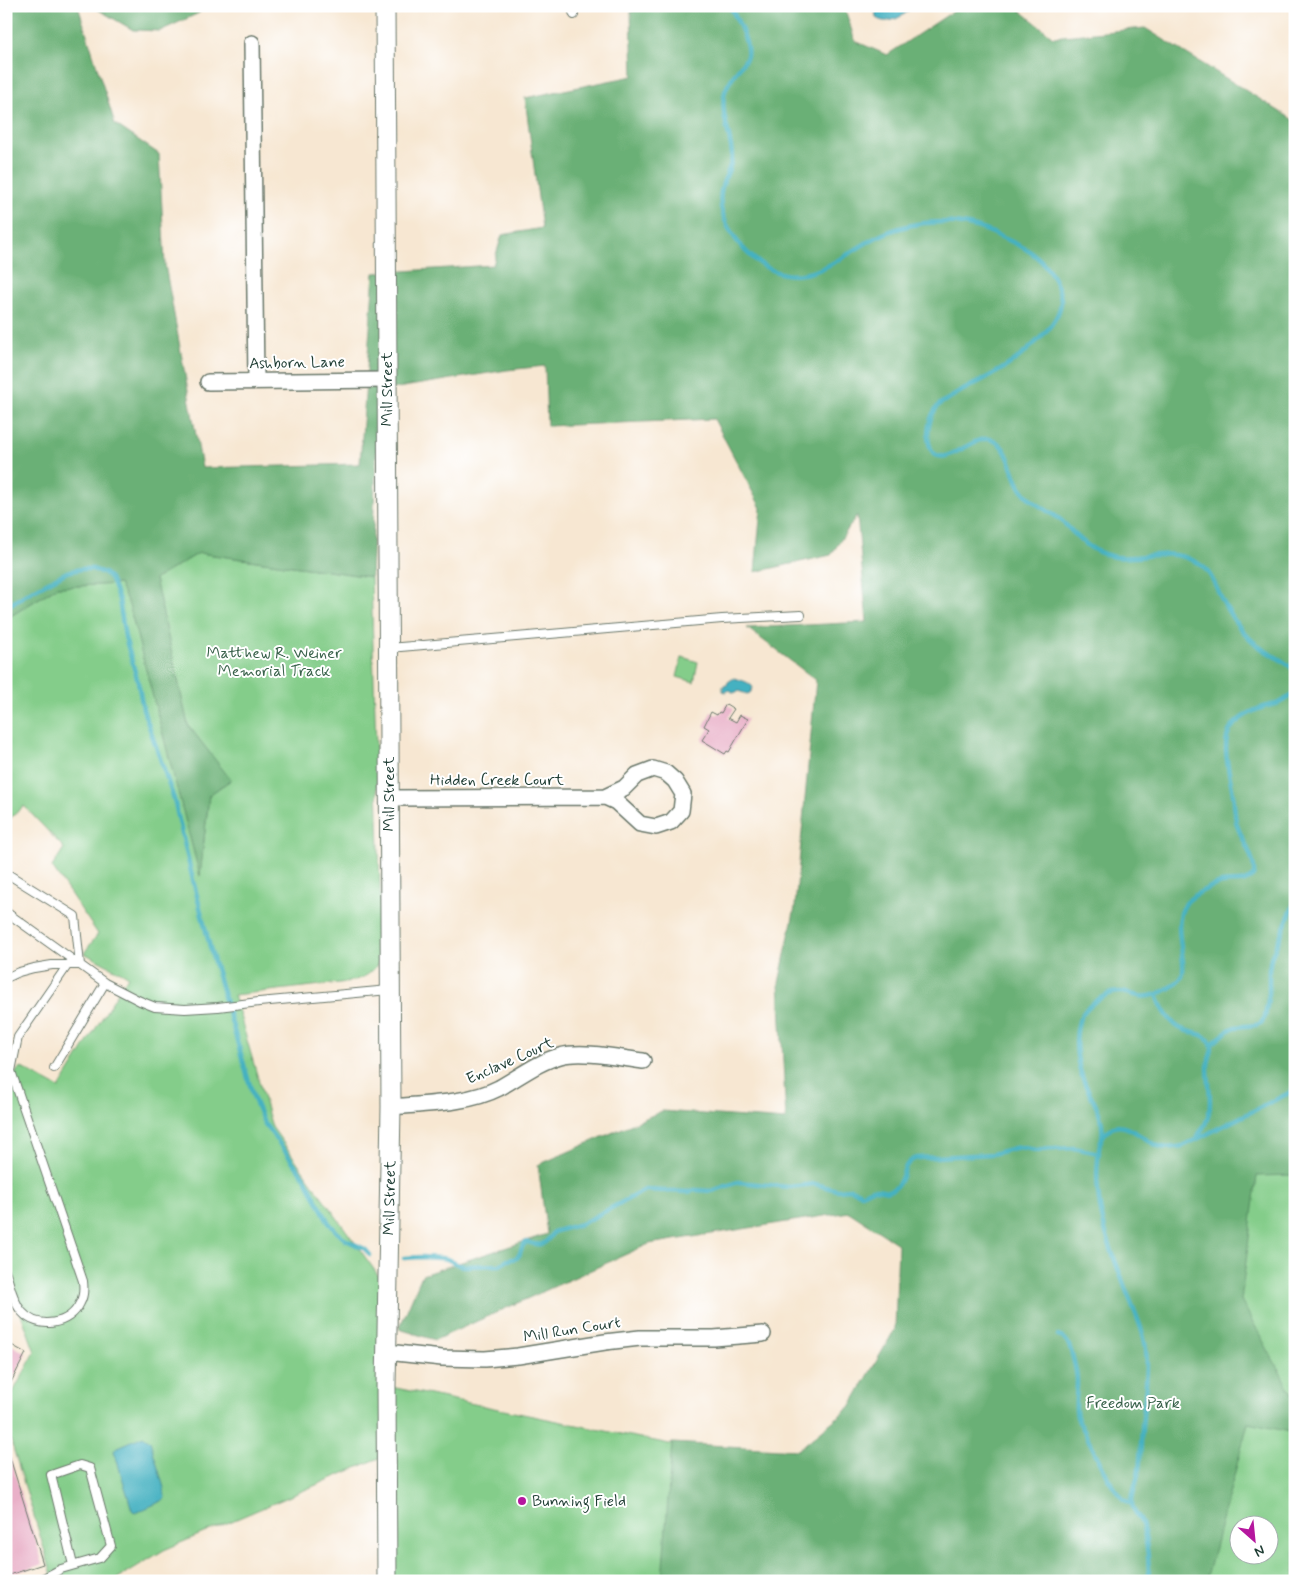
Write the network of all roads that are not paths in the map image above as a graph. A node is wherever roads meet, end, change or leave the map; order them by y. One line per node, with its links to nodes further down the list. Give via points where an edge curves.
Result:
1 (385, 6): 5 (street, Mill Street)
2 (571, 6): 3 (lane)
3 (574, 15)
4 (252, 43): 6 (street)
5 (387, 380): 6 (street, Ashborn Lane); 9 (street, Mill Street)
6 (256, 381): 7 (street, Ashborn Lane)
7 (208, 382)
8 (801, 616): 9 (lane, via 722,619)
9 (387, 648): 11 (street, Mill Street)
10 (605, 797): 10 (street, Hidden Creek Court, via 616,802 640,824 656,827 671,822 681,811 683,794 666,773 653,769 637,775 624,788); 11 (street, Hidden Creek Court)
11 (389, 798): 18 (street, Mill Street)
12 (6, 873): 14 (lane, via 76,916)
13 (6, 912): 14 (lane)
14 (80, 965): 15 (lane); 17 (lane)
15 (67, 966): 16 (lane, via 34,968); 22 (lane, via 18,1037)
16 (6, 978)
17 (105, 983): 18 (lane, via 155,1007 185,1009); 21 (lane)
18 (389, 990): 23 (street, Mill Street)
19 (643, 1061): 23 (street, Enclave Court, via 570,1054 550,1060 480,1095 433,1104)
20 (6, 1064): 22 (lane)
21 (54, 1068)
22 (11, 1072): 24 (lane, via 83,1281 84,1293 73,1314 50,1324 38,1322 21,1312)
23 (390, 1107): 26 (street, Mill Street)
24 (6, 1273)
25 (763, 1334): 26 (street, Mill Run Court, via 640,1338 485,1359)
26 (387, 1352): 29 (street, Mill Street)
27 (73, 1566): 27 (lane, via 100,1558 111,1546 90,1468 80,1465 50,1474); 28 (lane)
28 (38, 1581)
29 (387, 1581)

